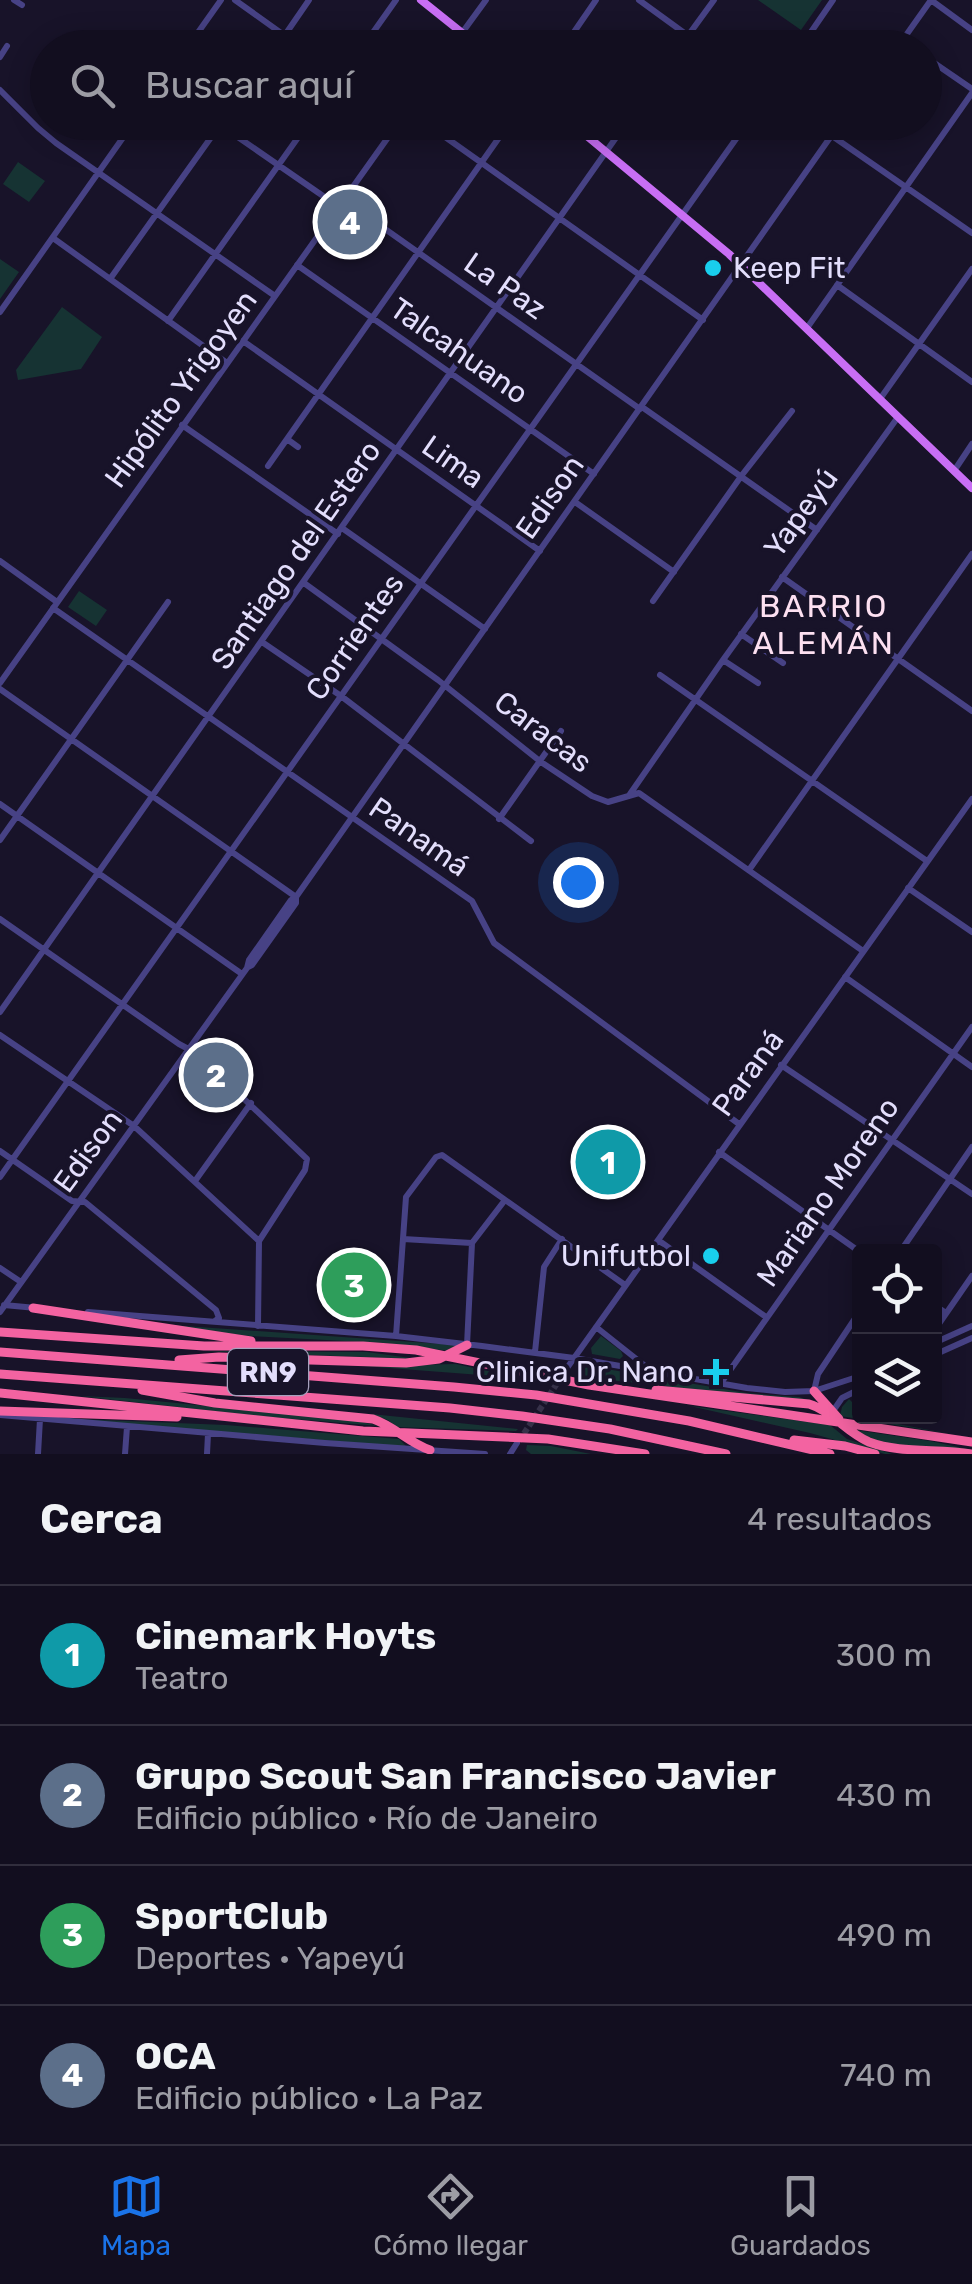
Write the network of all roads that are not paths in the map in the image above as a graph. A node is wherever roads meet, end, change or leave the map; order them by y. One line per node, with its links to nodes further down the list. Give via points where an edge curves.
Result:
1 (14, 0): 13 (street)
2 (221, 0): 14 (street)
3 (235, 0): 15 (street)
4 (308, 0): 16 (street)
5 (396, 0): 17 (street)
6 (421, 0): 18 (main road)
7 (486, 0): 19 (street)
8 (596, 0): 20 (street)
9 (639, 0): 21 (street)
10 (714, 0): 22 (street)
11 (833, 0): 23 (street)
12 (931, 0): 24 (street); 25 (street)
13 (22, 6)
14 (200, 30)
15 (279, 30)
16 (288, 30)
17 (375, 30)
18 (459, 30)
19 (464, 30)
20 (575, 30)
21 (681, 30)
22 (692, 30)
23 (812, 30)
24 (910, 30)
25 (972, 30)
26 (8, 46): 27 (street)
27 (0, 57)
28 (942, 69): 30 (street)
29 (0, 90): 31 (street)
30 (972, 91): 32 (street)
31 (30, 120)
32 (942, 135)
33 (54, 140): 50 (street)
34 (122, 140): 50 (street)
35 (208, 140): 53 (street)
36 (243, 140): 49 (street, La Paz)
37 (296, 140): 49 (street)
38 (386, 140): 52 (street, Hipólito Yrigoyen)
39 (449, 140): 48 (street)
40 (497, 140): 48 (street)
41 (592, 140): 47 (main road)
42 (614, 140): 47 (street, Santiago del Estero)
43 (735, 140): 54 (street, Corrientes)
44 (828, 140): 61 (street, Edison)
45 (837, 140): 51 (street)
46 (938, 140): 51 (street)
47 (606, 152): 54 (main road); 55 (street, Santiago del Estero)
48 (481, 163): 55 (street); 58 (street)
49 (278, 165): 52 (street, La Paz); 59 (street)
50 (99, 173): 53 (street); 57 (street)
51 (906, 187): 56 (street); 65 (street)
52 (341, 204): 58 (street, La Paz); 60 (street, Hipólito Yrigoyen)
53 (158, 212): 59 (street); 64 (street)
54 (682, 214): 61 (main road); 63 (street, Corrientes)
55 (560, 218): 63 (street); 67 (street, Santiago del Estero)
56 (972, 233)
57 (53, 238): 64 (street); 68 (street)
58 (418, 253): 67 (street, La Paz); 69 (street)
59 (216, 255): 66 (street); 71 (street)
60 (297, 265): 66 (street, Hipólito Yrigoyen); 69 (street, Talcahuano)
61 (740, 265): 70 (street, Edison); 72 (main road)
62 (972, 269): 74 (street)
63 (640, 275): 70 (street); 76 (street, Corrientes)
64 (110, 280): 71 (street)
65 (838, 285): 72 (street); 74 (street)
66 (275, 296): 73 (street, Hipólito Yrigoyen)
67 (496, 308): 76 (street, La Paz); 77 (street, Santiago del Estero)
68 (0, 312)
69 (372, 317): 77 (street, Talcahuano); 79 (street)
70 (703, 320): 81 (street, Edison)
71 (168, 322): 75 (street)
72 (808, 328): 80 (main road)
73 (243, 341): 75 (street, Hipólito Yrigoyen); 79 (street, Lima)
74 (919, 344): 78 (street); 80 (street)
75 (227, 363): 84 (street, Hipólito Yrigoyen)
76 (576, 364): 81 (street, La Paz); 85 (street, Corrientes)
77 (451, 373): 85 (street, Talcahuano); 89 (street, Santiago del Estero)
78 (972, 382)
79 (318, 394): 86 (street); 89 (street, Lima)
80 (880, 399): 83 (main road)
81 (641, 408): 92 (street, Edison); 93 (street, La Paz)
82 (792, 411): 93 (street)
83 (898, 417): 91 (main road); 97 (street, Yapeyú)
84 (182, 425): 98 (street); 108 (street, Hipólito Yrigoyen)
85 (530, 428): 92 (street, Talcahuano); 96 (street, Corrientes)
86 (287, 439): 88 (street); 90 (street)
87 (972, 444): 91 (street)
88 (298, 447)
89 (397, 450): 96 (street, Lima); 98 (street, Santiago del Estero)
90 (268, 466)
91 (954, 471): 94 (main road)
92 (594, 474): 95 (street, Edison)
93 (742, 475): 97 (street, La Paz); 102 (street)
94 (972, 488)
95 (575, 502): 99 (street, Edison); 102 (street)
96 (476, 506): 99 (street, Lima); 105 (street, Corrientes)
97 (817, 530): 103 (street, Yapeyú)
98 (340, 532): 104 (street, Santiago del Estero); 105 (street)
99 (540, 551): 109 (street, Edison)
100 (972, 554): 113 (street)
101 (0, 561): 108 (street, Panamá)
102 (674, 572): 106 (street)
103 (782, 578): 110 (street, Yapeyú); 113 (street)
104 (304, 583): 111 (street, Caracas); 112 (street, Santiago del Estero)
105 (420, 584): 109 (street); 111 (street, Corrientes)
106 (653, 601)
107 (168, 602): 114 (street)
108 (55, 605): 114 (street, Panamá); 120 (street, Hipólito Yrigoyen)
109 (485, 629): 119 (street, Edison)
110 (741, 634): 115 (street, Yapeyú); 116 (street)
111 (382, 638): 119 (street, Caracas); 121 (street, Corrientes)
112 (262, 642): 121 (street); 124 (street, Santiago del Estero)
113 (898, 659): 123 (street); 130 (street)
114 (126, 660): 124 (street, Panamá); 126 (street)
115 (723, 660): 118 (street); 122 (street, Yapeyú)
116 (783, 663)
117 (660, 675): 122 (street)
118 (758, 683)
119 (445, 685): 127 (street, Edison); 128 (street, Caracas)
120 (0, 686): 126 (street)
121 (341, 696): 127 (street); 129 (street, Corrientes)
122 (696, 700): 130 (street); 131 (street, Yapeyú)
123 (972, 711)
124 (209, 718): 129 (street, Panamá); 132 (street, Santiago del Estero)
125 (561, 731): 128 (street)
126 (72, 738): 132 (street); 135 (street)
127 (404, 743): 136 (street, Edison); 137 (street)
128 (541, 762): 131 (street, Caracas, via 602,801); 137 (street)
129 (286, 772): 136 (street, Panamá); 140 (street, Corrientes)
130 (813, 780): 141 (street); 142 (street)
131 (630, 794): 142 (street, Caracas, via 639,793)
132 (154, 796): 140 (street); 143 (street, Santiago del Estero)
133 (972, 798): 141 (street, Paraná)
134 (0, 804): 135 (street)
135 (17, 816): 138 (street); 143 (street)
136 (352, 817): 145 (street, Edison); 163 (street, Panamá, via 472,901 494,943)
137 (499, 819): 139 (street)
138 (0, 840)
139 (531, 842)
140 (231, 851): 145 (street); 147 (street, Corrientes)
141 (928, 861): 144 (street, Paraná)
142 (750, 870): 150 (street, Caracas)
143 (98, 874): 147 (street); 149 (street, Santiago del Estero)
144 (908, 888): 148 (street); 150 (street, Paraná)
145 (296, 897): 151 (street, Edison)
146 (0, 918): 149 (street)
147 (176, 928): 151 (street); 153 (street, Corrientes)
148 (972, 932)
149 (44, 950): 153 (street); 154 (street, Santiago del Estero)
150 (863, 951): 152 (street, Paraná)
151 (245, 971): 157 (street, Edison)
152 (844, 977): 158 (street); 159 (street, Paraná)
153 (122, 1004): 157 (street); 161 (street, Corrientes)
154 (0, 1012)
155 (972, 1027): 158 (street, Mariano Moreno)
156 (0, 1035): 161 (street)
157 (188, 1048): 162 (street); 164 (street, Edison)
158 (953, 1053): 160 (street); 165 (street, Mariano Moreno)
159 (782, 1065): 163 (street, Paraná); 165 (street)
160 (972, 1067)
161 (67, 1082): 164 (street); 169 (street, Corrientes)
162 (251, 1104): 172 (street); 179 (street, via 307,1159)
163 (739, 1124): 168 (street, Paraná)
164 (134, 1126): 172 (street); 175 (street, Edison)
165 (892, 1140): 171 (street); 176 (street, Mariano Moreno)
166 (972, 1148): 171 (street)
167 (0, 1151): 169 (street)
168 (720, 1152): 176 (street); 180 (street, Paraná)
169 (12, 1160): 170 (street, Corrientes); 175 (street)
170 (0, 1177)
171 (950, 1179): 173 (street); 182 (street)
172 (195, 1181): 179 (street)
173 (972, 1194)
174 (505, 1200): 177 (street, via 449,1158 436,1157 406,1197); 178 (street); 181 (street)
175 (79, 1202): 186 (street, Edison); 194 (street, via 216,1310)
176 (829, 1229): 183 (street); 192 (street, Mariano Moreno)
177 (403, 1239): 181 (street); 200 (street)
178 (562, 1239): 187 (street); 207 (street, via 544,1267)
179 (258, 1240): 196 (street)
180 (658, 1240): 187 (street, Paraná); 192 (street)
181 (472, 1243): 202 (street)
182 (905, 1244)
183 (852, 1246)
184 (0, 1268): 186 (street)
185 (972, 1276): 191 (street)
186 (21, 1282): 188 (street, Edison)
187 (625, 1285): 198 (street, Paraná)
188 (2, 1307): 189 (street)
189 (33, 1308): 194 (street); 203 (highway)
190 (942, 1310): 191 (street)
191 (946, 1313): 193 (street)
192 (766, 1316): 215 (street, Mariano Moreno)
193 (942, 1319)
194 (214, 1322): 196 (street)
195 (852, 1323): 217 (street)
196 (258, 1326): 200 (street)
197 (972, 1326): 204 (street)
198 (596, 1327): 208 (street, Paraná); 210 (street)
199 (0, 1332): 203 (highway)
200 (396, 1336): 202 (street)
201 (972, 1338): 205 (street)
202 (467, 1344): 207 (street); 209 (highway, via 439,1359 406,1364 219,1357)
203 (298, 1346): 216 (highway, via 416,1350)
204 (942, 1346)
205 (942, 1349)
206 (0, 1352): 209 (highway, RN9)
207 (535, 1352): 208 (street)
208 (574, 1358): 210 (street); 212 (street, Paraná)
209 (146, 1362): 227 (highway, RN9, via 558,1398)
210 (650, 1370): 215 (street)
211 (0, 1374): 214 (highway, RN9)
212 (562, 1375)
213 (852, 1379): 217 (street)
214 (95, 1381): 231 (highway, via 215,1403 373,1419); 233 (highway, RN9, via 522,1416)
215 (721, 1383): 217 (street)
216 (588, 1385): 225 (highway); 225 (highway, via 809,1404)
217 (814, 1391): 220 (highway)
218 (852, 1392): 220 (street)
219 (0, 1393): 223 (highway)
220 (833, 1411): 225 (highway)
221 (0, 1413): 222 (street); 223 (highway)
222 (40, 1419): 224 (street); 234 (street)
223 (251, 1420): 228 (highway)
224 (127, 1426): 226 (street); 235 (street)
225 (850, 1426): 229 (highway); 243 (highway, via 877,1445)
226 (208, 1434): 232 (street); 236 (street)
227 (751, 1435): 241 (highway, RN9); 242 (highway)
228 (547, 1439): 239 (highway); 240 (highway)
229 (972, 1442)
230 (517, 1443): 238 (street)
231 (430, 1450): 232 (street); 237 (street)
232 (381, 1451)
233 (719, 1453)
234 (38, 1454)
235 (125, 1454)
236 (207, 1454)
237 (484, 1454)
238 (510, 1454)
239 (608, 1454)
240 (645, 1454)
241 (830, 1454)
242 (874, 1454)
243 (972, 1454)

